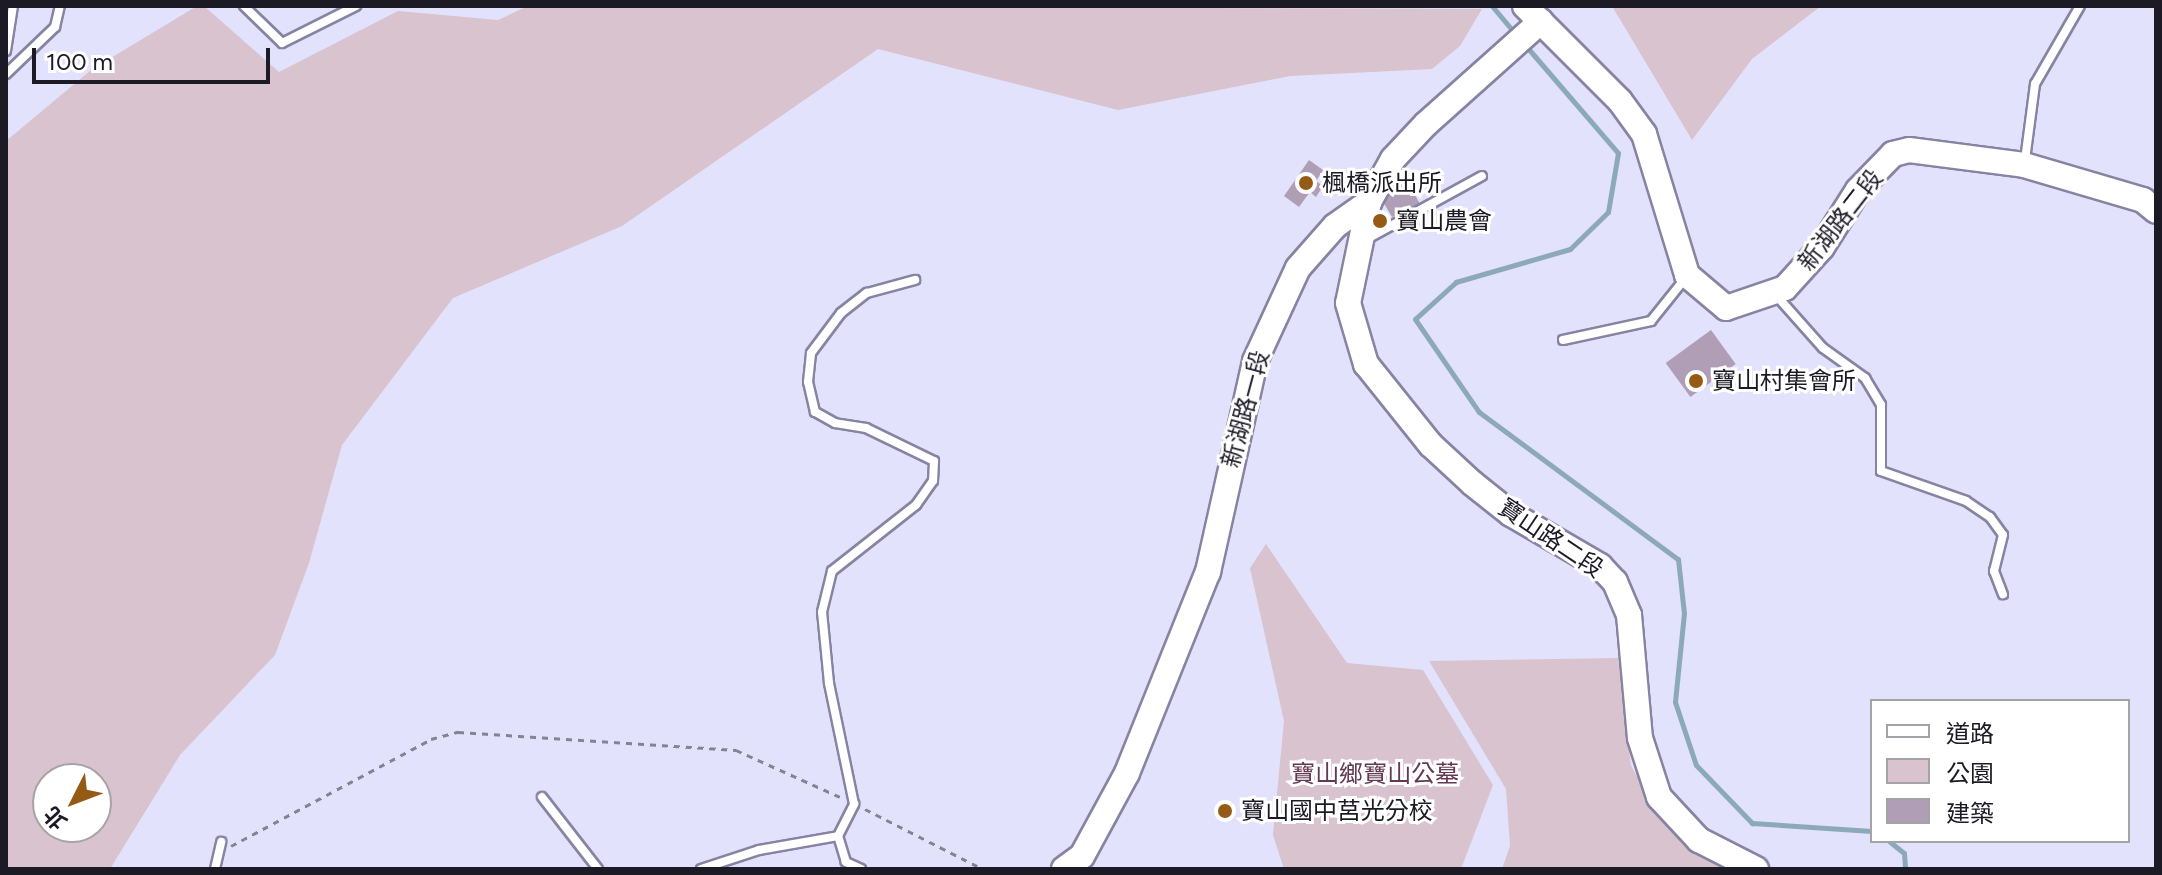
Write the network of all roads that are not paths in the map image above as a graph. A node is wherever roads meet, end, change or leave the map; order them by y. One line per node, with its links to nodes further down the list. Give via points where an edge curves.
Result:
1 (13, 6): 8 (lane)
2 (70, 6): 6 (lane)
3 (244, 6): 4 (lane, via 282,43)
4 (356, 6)
5 (2080, 6): 10 (lane, via 2035,84)
6 (58, 9): 9 (lane, via 55,27)
7 (1533, 14): 12 (street, 新湖路一段, via 1499,62 1393,159); 15 (street, via 1620,101 1644,134)
8 (6, 51)
9 (6, 74)
10 (2024, 165): 13 (street, 新湖路二段, via 2143,200); 17 (street, 新湖路二段, via 1927,149 1893,154 1858,190 1800,273)
11 (1482, 176): 14 (lane)
12 (1369, 202): 14 (street, 寶山路二段); 27 (street, 新湖路一段, via 1335,226 1298,268 1275,311 1255,361 1208,572 1127,773 1082,856)
13 (2156, 211)
14 (1357, 244): 28 (street, 寶山路二段, via 1348,303 1366,364 1431,445 1472,483 1511,514 1600,566 1615,582 1629,615 1640,738 1659,797 1699,840)
15 (1687, 275): 17 (street, 新湖路二段, via 1726,308); 18 (lane, via 1651,321)
16 (915, 280): 21 (lane, via 867,293 841,313 811,353 808,382 815,412 835,423 866,428 934,461 933,481 916,505 832,571 822,612 829,683 854,804)
17 (1775, 293): 19 (lane, via 1823,348 1865,378 1881,405 1881,471 1966,501 1990,517 2003,535 1994,571)
18 (1563, 340)
19 (2003, 594)
20 (542, 797): 24 (lane)
21 (838, 836): 25 (lane, via 759,850); 26 (lane, via 846,862)
22 (221, 842): 23 (lane)
23 (215, 869)
24 (598, 869)
25 (701, 869)
26 (861, 869)
27 (1064, 869)
28 (1756, 869)

